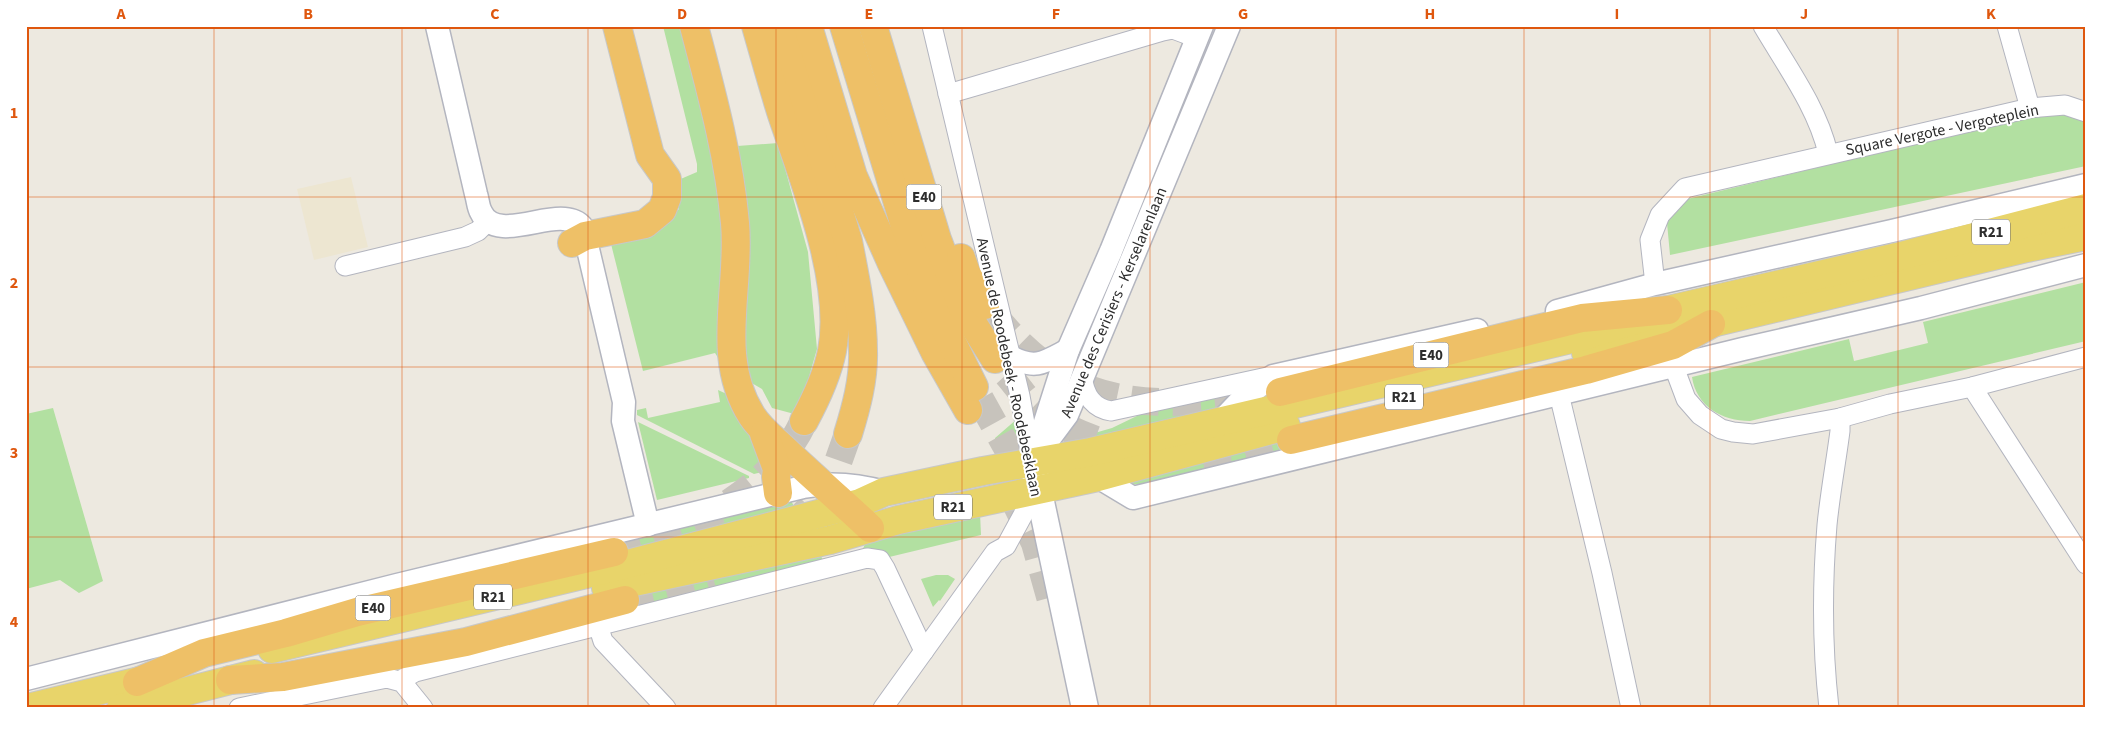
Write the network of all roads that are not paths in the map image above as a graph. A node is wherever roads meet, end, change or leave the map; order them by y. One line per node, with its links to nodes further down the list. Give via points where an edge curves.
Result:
1 (437, 26): 23 (street, via 476,194 481,212)
2 (617, 26): 25 (highway, via 650,155 667,179 667,197 662,210 644,224)
3 (694, 26): 43 (highway, via 721,132 732,192 735,259 731,346 736,383 752,417)
4 (756, 26): 41 (highway, via 806,185 832,289 832,350 824,380)
5 (808, 26): 6 (highway, E40, via 854,176 892,264 934,352 974,405 904,223)
6 (844, 26)
7 (873, 26): 34 (highway, E40, via 937,239 963,308)
8 (891, 26): 29 (highway, E40, via 953,239 967,275)
9 (932, 26): 16 (street, Avenue de Roodebeek - Roodebeeklaan)
10 (1229, 26): 17 (street, Avenue des Cerisiers - Kerselarenlaan)
11 (1763, 26): 20 (street, via 1815,114)
12 (2007, 26): 18 (street)
13 (1199, 32): 15 (street, Avenue des Cerisiers - Kerselarenlaan); 16 (street, via 1163,31)
14 (786, 36): 44 (highway, via 848,241 855,278 863,357)
15 (1177, 89): 17 (street); 32 (street, Avenue des Cerisiers - Kerselarenlaan)
16 (948, 94): 34 (street, Avenue de Roodebeek - Roodebeeklaan)
17 (1199, 99): 36 (street, Avenue des Cerisiers - Kerselarenlaan)
18 (2030, 108): 19 (street, Square Vergote - Vergoteplein, via 2065,105); 20 (street, Square Vergote - Vergoteplein)
19 (2086, 112)
20 (1828, 153): 28 (street, Square Vergote - Vergoteplein, via 1685,188 1660,215 1650,240)
21 (2086, 185): 28 (street)
22 (2086, 208): 30 (main road, R21)
23 (488, 221): 25 (street, via 503,227 553,218 574,220 580,223); 27 (street, via 465,237)
24 (2086, 236): 31 (main road, R21)
25 (578, 240): 53 (street, via 624,402 623,421)
26 (2086, 265): 35 (street)
27 (345, 266)
28 (1655, 284): 37 (street)
29 (985, 305)
30 (1668, 310): 37 (highway, E40, via 1582,318); 42 (main road, R21, via 1584,336)
31 (1711, 324): 45 (highway, via 1673,345 1586,370); 47 (main road, R21, via 1263,431)
32 (1068, 350): 34 (street, via 1036,365); 46 (street, Avenue des Cerisiers - Kerselarenlaan)
33 (2086, 357): 38 (street)
34 (1003, 358): 46 (street, Avenue de Roodebeek - Roodebeeklaan)
35 (1674, 367): 39 (street); 40 (street, via 1689,404 1721,429 1753,434)
36 (1082, 377): 37 (street, via 1094,405 1111,411); 46 (street, Avenue des Cerisiers - Kerselarenlaan, via 1067,415)
37 (1277, 384): 42 (street, via 1242,399)
38 (1972, 387): 40 (street); 56 (street)
39 (1559, 394): 47 (street, via 1133,498); 71 (street)
40 (1840, 418): 72 (street, via 1827,524 1823,590)
41 (804, 421)
42 (1221, 421): 46 (main road, R21, via 1091,452)
43 (762, 428): 48 (highway); 51 (highway, via 777,469)
44 (848, 434)
45 (1291, 440)
46 (1032, 462): 49 (main road, Avenue de Roodebeek - Roodebeeklaan); 50 (main road, R21)
47 (1098, 476): 49 (main road, R21)
48 (821, 484): 50 (street, via 846,483); 51 (street); 52 (highway)
49 (1037, 489): 54 (main road, R21); 59 (street, via 1006,546 995,552); 70 (main road, Avenue de Roodebeek - Roodebeeklaan)
50 (884, 492): 52 (main road, R21)
51 (778, 493): 53 (street)
52 (847, 506): 54 (highway); 63 (main road, R21, via 616,567)
53 (648, 525): 61 (street)
54 (870, 528): 62 (main road, R21, via 830,540 576,595)
55 (614, 552): 63 (highway, E40, via 357,612 204,653)
56 (2086, 564)
57 (625, 600): 62 (highway, via 466,642 283,677)
58 (598, 626): 59 (street, via 868,558 880,560); 60 (street); 68 (street, via 602,641)
59 (924, 651): 69 (street)
60 (401, 677): 66 (street); 67 (street)
61 (26, 679)
62 (230, 680): 65 (main road, R21)
63 (137, 682): 64 (main road, R21)
64 (27, 708)
65 (121, 708)
66 (239, 708)
67 (423, 708)
68 (666, 708)
69 (883, 708)
70 (1085, 708)
71 (1631, 708)
72 (1829, 708)

